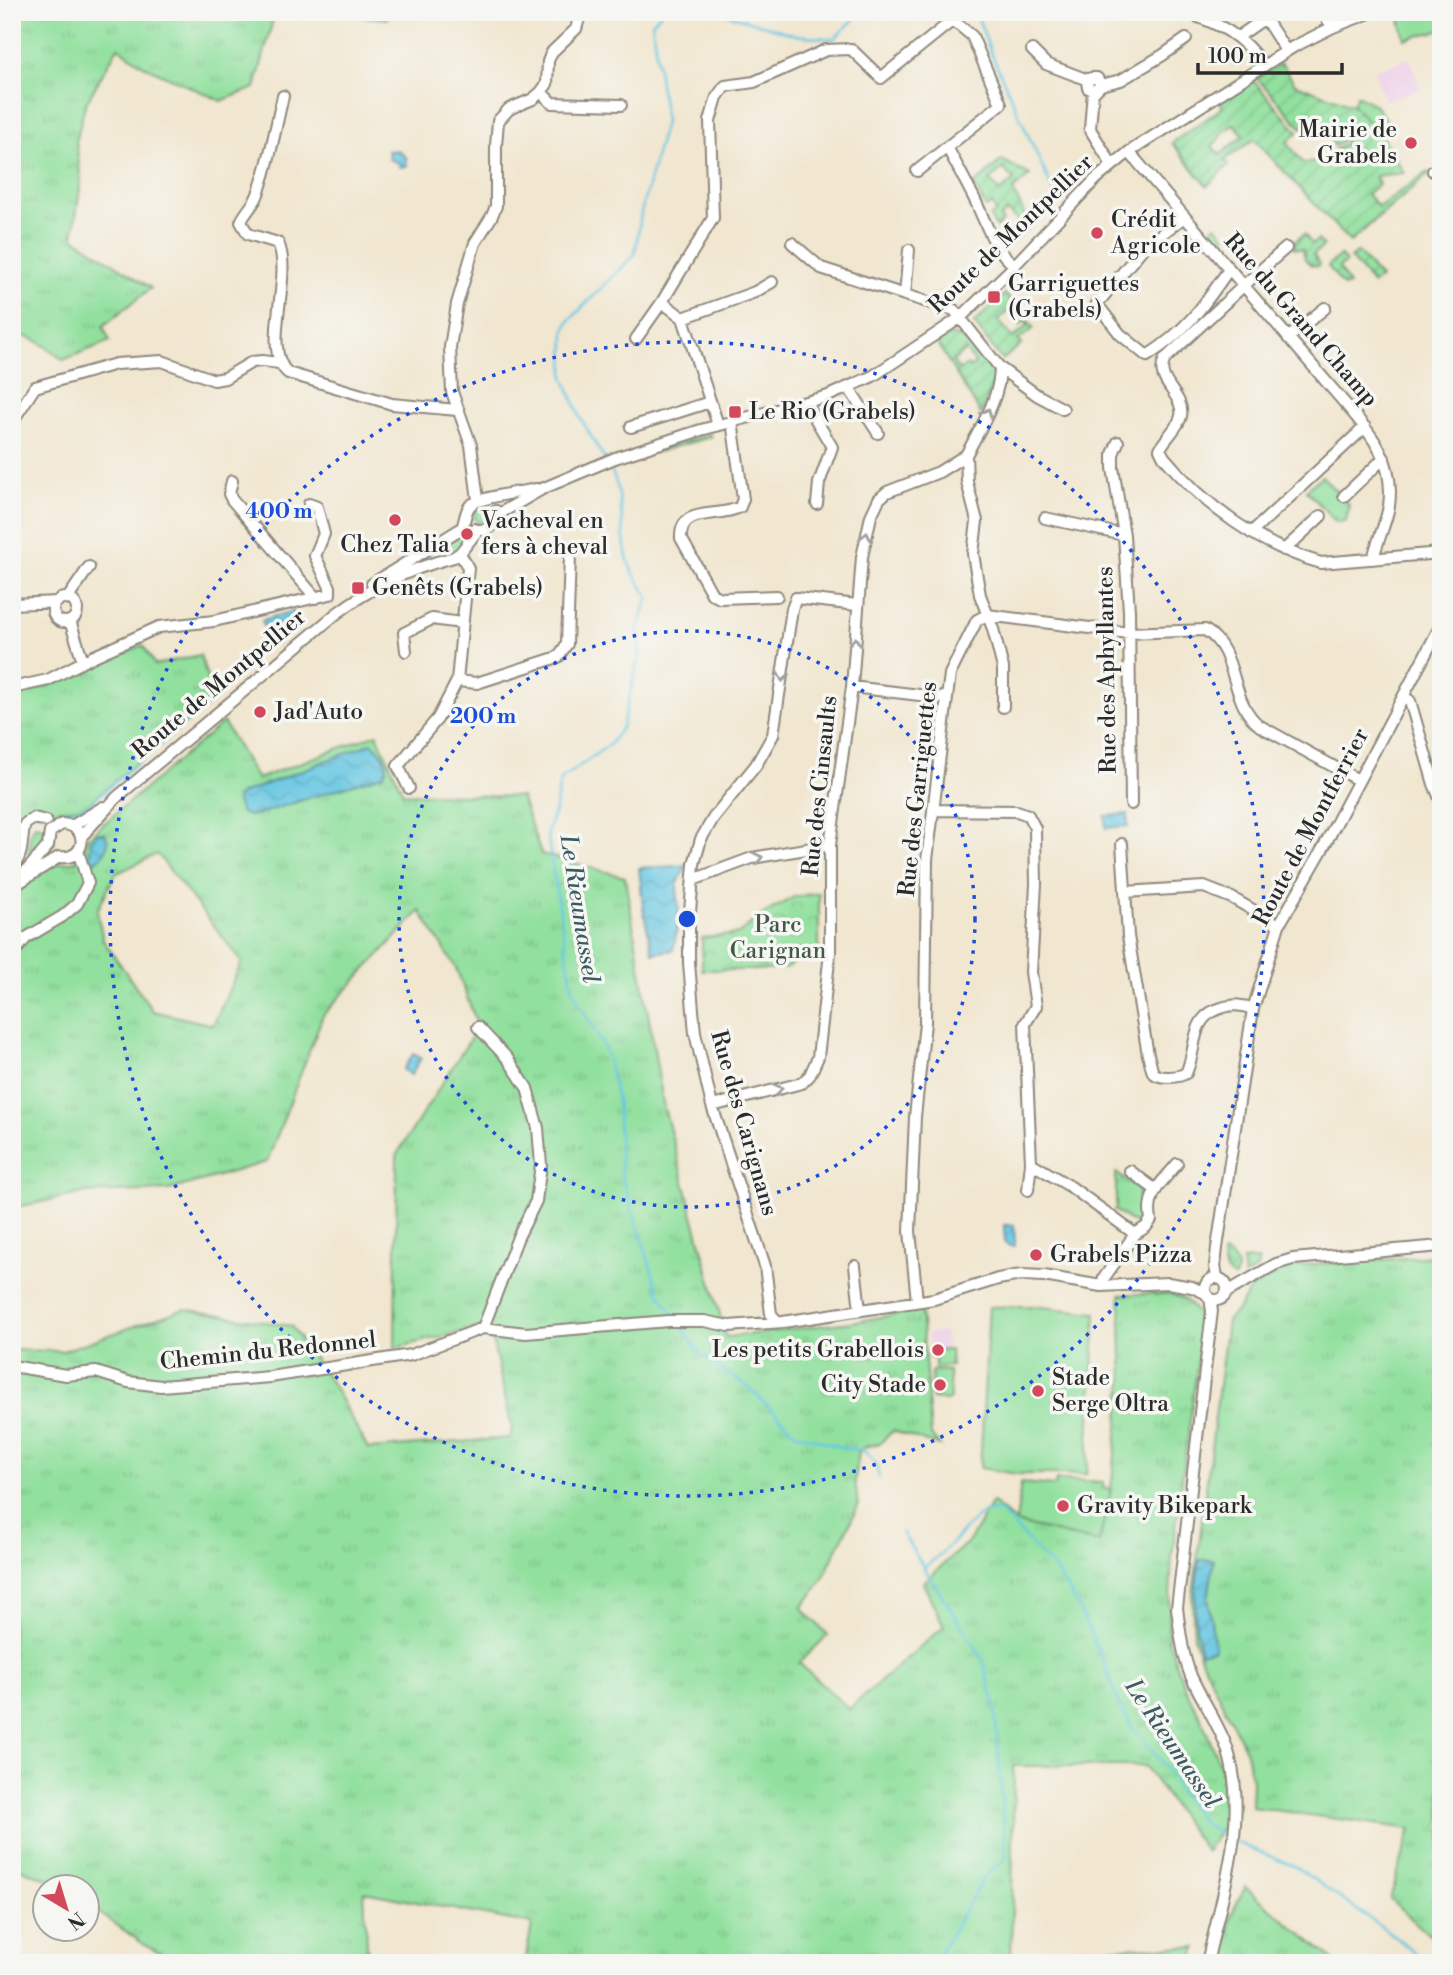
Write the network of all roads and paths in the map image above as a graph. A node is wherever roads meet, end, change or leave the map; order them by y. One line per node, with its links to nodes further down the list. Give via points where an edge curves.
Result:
1 (565, 12): 5 (street)
2 (1184, 12): 8 (street)
3 (1322, 12): 7 (street)
4 (1372, 12): 7 (street, Route de Montpellier)
5 (581, 15): 14 (street, via 576,29 552,52 547,84)
6 (1263, 15): 8 (street); 11 (street)
7 (1333, 27): 11 (street, Route de Montpellier)
8 (1238, 37): 12 (street)
9 (1186, 39): 13 (street, via 1121,80)
10 (1032, 50): 13 (street, via 1046,64)
11 (1286, 51): 12 (street, Route de Montpellier)
12 (1263, 65): 18 (street, Route de Montpellier)
13 (1094, 85): 19 (street, via 1090,128)
14 (541, 92): 16 (street, via 552,103); 42 (street, via 509,109 498,121 496,206 475,243 453,324 452,392)
15 (283, 96): 36 (street, via 257,198 241,222 248,234 278,243 281,249)
16 (621, 105)
17 (947, 146): 20 (street); 25 (street, via 991,236); 30 (street, via 1001,104 972,36 953,20 881,78 851,49 826,50 754,82 725,86 709,121 713,218)
18 (1129, 152): 19 (street, Route de Montpellier); 21 (street, Rue du Grand Champ)
19 (1112, 165): 25 (street, Route de Montpellier)
20 (917, 171)
21 (1184, 217): 26 (street, Rue du Grand Champ); 26 (street, via 1142,249 1097,304 1120,334 1147,356 1186,327)
22 (792, 243): 29 (street, via 821,268)
23 (1286, 248): 28 (street)
24 (909, 250): 29 (street)
25 (1014, 265): 33 (street, Route de Montpellier)
26 (1229, 269): 28 (street, Rue du Grand Champ)
27 (772, 282): 32 (street)
28 (1243, 285): 34 (street, Rue du Grand Champ); 63 (street, via 1161,366 1181,408 1181,419 1160,449 1225,517)
29 (905, 295): 33 (street, via 950,308)
30 (662, 302): 32 (street); 35 (street)
31 (1325, 307): 34 (street)
32 (683, 318): 39 (street)
33 (960, 318): 37 (street); 38 (street, Route de Montpellier)
34 (1288, 338): 47 (street, Rue du Grand Champ)
35 (636, 339)
36 (279, 363): 42 (street, via 288,373 392,404); 44 (street, via 252,362 225,379 214,380 162,361 116,365 34,387)
37 (1000, 368): 41 (street); 50 (street, one-way to 37, via 995,396)
38 (849, 388): 40 (street, Route de Montpellier); 48 (street)
39 (710, 402): 45 (street); 46 (street)
40 (806, 403): 43 (street, Route de Montpellier); 57 (street, via 832,447)
41 (1063, 409)
42 (457, 410): 55 (street, via 471,444)
43 (732, 421): 45 (street, Route de Montpellier); 76 (street, via 743,499 740,507 686,520 681,538 712,594 720,598)
44 (12, 422)
45 (718, 425): 53 (street, Route de Montpellier, via 615,458)
46 (631, 427)
47 (1365, 427): 51 (street, Rue du Grand Champ); 63 (street)
48 (878, 433)
49 (1118, 442): 64 (street, Rue des Aphyllantes, via 1113,468)
50 (966, 455): 81 (street, one-way to 50, via 862,557 879,499); 83 (street, via 977,521 973,554)
51 (1384, 458): 54 (street); 65 (street, Rue du Grand Champ, via 1390,491)
52 (232, 481): 78 (street, via 232,500)
53 (544, 488): 55 (street, Route de Montpellier); 58 (street, Route de Montpellier)
54 (1343, 496)
55 (482, 501): 58 (street, via 494,506); 61 (street, via 470,505)
56 (309, 504): 75 (street, via 317,508 324,534 315,556)
57 (817, 504)
58 (497, 515): 62 (street, via 491,527)
59 (1321, 516): 67 (street)
60 (1045, 518): 64 (street, Rue des Aphyllantes)
61 (466, 519): 62 (street); 66 (street, Route de Montpellier, via 461,528)
62 (478, 530): 68 (street)
63 (1251, 533): 67 (street)
64 (1124, 535): 87 (street, Rue des Aphyllantes)
65 (1381, 536): 71 (street); 72 (street, Rue du Grand Champ)
66 (430, 547): 73 (street); 82 (street, Route de Montpellier, via 362,591)
67 (1284, 550): 72 (street, via 1321,564)
68 (460, 553): 73 (street, Route de Montpellier); 85 (street, via 468,568)
69 (1441, 553): 71 (street)
70 (570, 556): 90 (street, via 567,644 558,657 477,683)
71 (1389, 557): 72 (street)
72 (1373, 559)
73 (435, 562): 82 (street, Route de Montpellier, via 405,573)
74 (89, 567): 77 (street)
75 (330, 594): 78 (street); 82 (street)
76 (777, 596)
77 (68, 598): 79 (street); 84 (street, via 77,609)
78 (316, 598): 89 (street, via 214,621 159,627)
79 (57, 602): 80 (street); 84 (street, via 56,617)
80 (12, 604)
81 (857, 605): 91 (street, Rue des Cinsaults, one-way to 81); 111 (street, Rue des Carignans, one-way to 111, via 796,598 773,735 701,839)
82 (347, 606): 98 (street, Route de Montpellier)
83 (987, 615): 87 (street); 94 (street, Rue des Garriguettes, via 976,620 963,646 950,674); 95 (street, via 1003,668)
84 (70, 621): 89 (street)
85 (461, 623): 88 (street, via 432,619 404,633); 90 (street)
86 (1441, 625): 93 (street, Route de Montferrier)
87 (1129, 633): 96 (street, via 1205,630 1214,635 1223,646 1249,718); 100 (street, Rue des Aphyllantes)
88 (407, 651)
89 (83, 661): 92 (street, via 48,680)
90 (457, 681): 97 (street, via 438,718 398,766)
91 (852, 687): 94 (street); 106 (street, Rue des Cinsaults)
92 (12, 688)
93 (1404, 697): 96 (street, Route de Montferrier); 99 (street, via 1410,701)
94 (946, 698): 101 (street, Rue des Garriguettes)
95 (1003, 707)
96 (1358, 780): 114 (street, Route de Montferrier)
97 (409, 788)
98 (117, 797): 103 (street, Route de Montpellier); 104 (street, Route de Montpellier)
99 (1441, 801)
100 (1131, 804)
101 (933, 810): 119 (street, via 1017,811 1028,815 1035,828 1037,884 1031,972 1036,1006 1025,1024); 129 (street, Rue des Garriguettes, via 927,860 925,1023 910,1231)
102 (46, 821): 110 (street, via 34,818 25,824 20,859)
103 (72, 826): 104 (street); 107 (street, Route de Montpellier, via 62,824 53,829)
104 (81, 837): 108 (street)
105 (1122, 844): 113 (street)
106 (830, 845): 111 (street, one-way to 106, via 752,858); 118 (street, Rue des Cinsaults, one-way to 106, via 802,1083 814,1068 830,953)
107 (48, 846): 109 (street); 112 (street, Route de Montpellier)
108 (74, 854): 109 (street, Route de Montpellier); 115 (street, via 88,883 77,904 26,938)
109 (59, 857): 112 (street, Route de Montpellier)
110 (12, 867)
111 (693, 880): 118 (street, Rue des Carignans, via 691,1001)
112 (12, 887)
113 (1125, 892): 114 (street, via 1204,887); 116 (street, via 1135,981 1156,1075 1186,1073 1206,1014 1230,1004)
114 (1279, 925): 116 (street, Route de Montferrier)
115 (12, 955)
116 (1253, 1009): 128 (street, Route de Montferrier)
117 (478, 1027): 132 (street, via 527,1088 538,1128 541,1165 536,1200)
118 (712, 1106): 131 (street, Rue des Carignans, via 765,1266 771,1314)
119 (1031, 1163): 122 (street); 124 (street)
120 (1177, 1164): 123 (street)
121 (1130, 1171): 123 (street)
122 (1028, 1190)
123 (1156, 1190): 124 (street, via 1148,1204 1151,1220)
124 (1135, 1234): 127 (street)
125 (1441, 1245): 128 (street, via 1293,1259 1240,1284)
126 (855, 1266): 130 (street)
127 (1101, 1286): 128 (street, Chemin du Redonnel); 129 (street, Chemin du Redonnel, via 1021,1275)
128 (1215, 1286): 134 (street, Route de Montferrier, via 1177,1608 1190,1673 1227,1748 1236,1787 1236,1824)
129 (917, 1301): 130 (street, Chemin du Redonnel)
130 (860, 1310): 131 (street, Chemin du Redonnel)
131 (777, 1321): 132 (street, Chemin du Redonnel, via 729,1326 668,1321 527,1333)
132 (483, 1328): 133 (street, Chemin du Redonnel, via 392,1359 270,1377 161,1386 96,1372 66,1375)
133 (12, 1366)
134 (1207, 1963)

